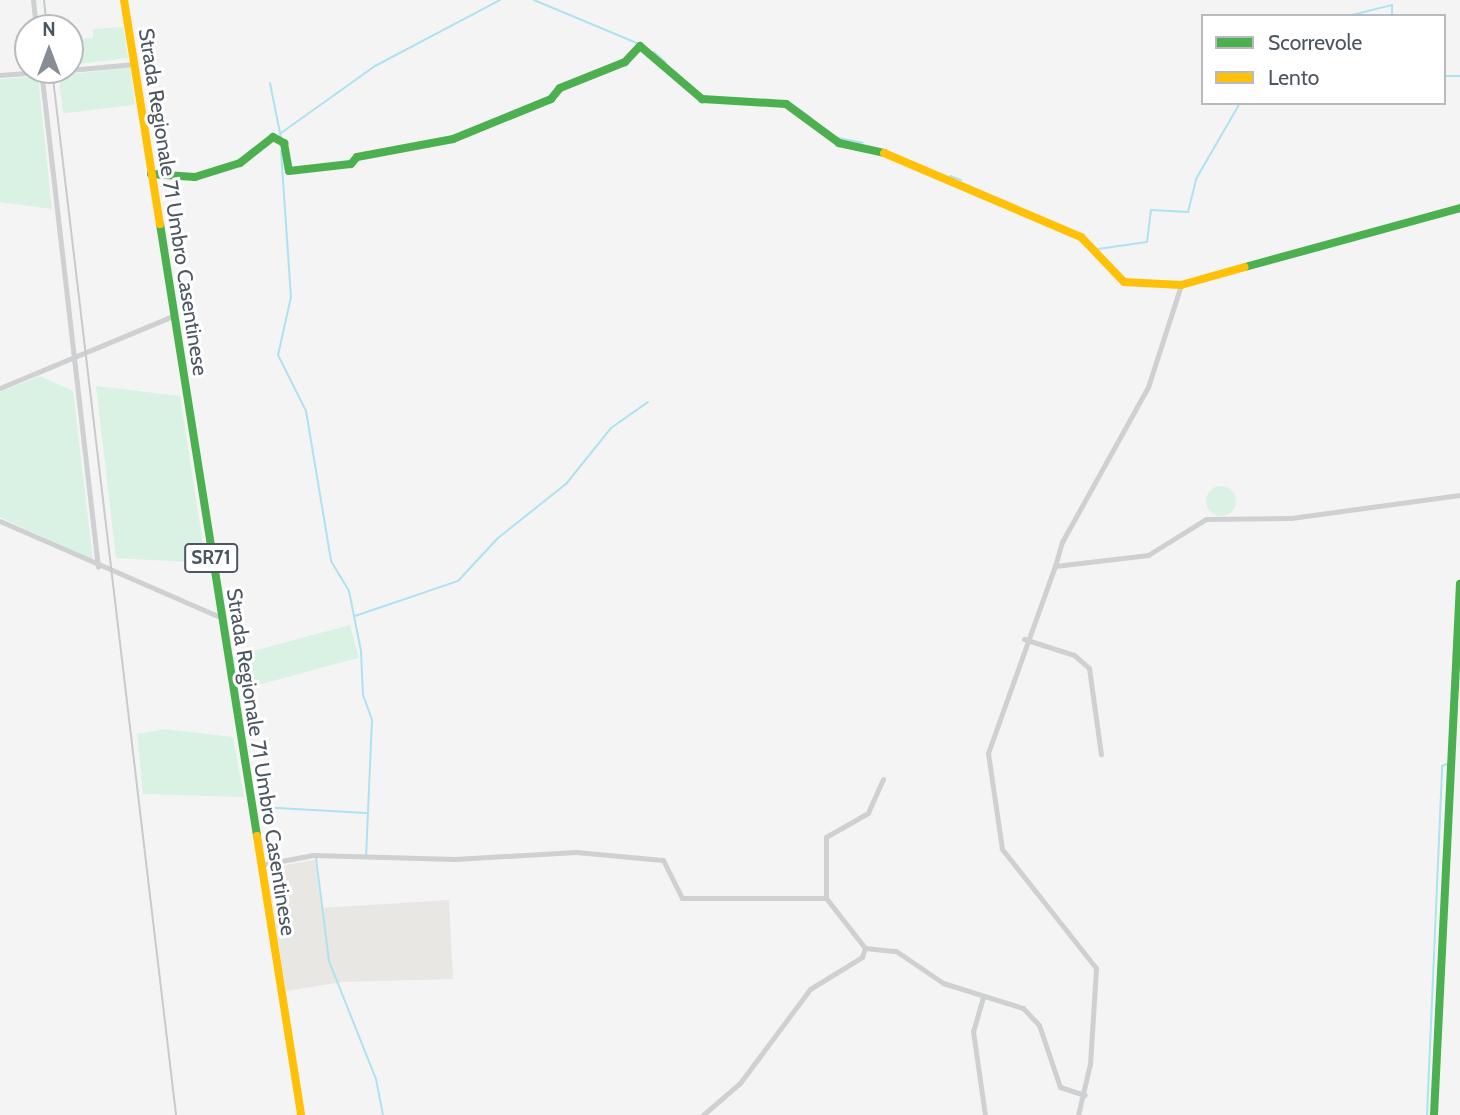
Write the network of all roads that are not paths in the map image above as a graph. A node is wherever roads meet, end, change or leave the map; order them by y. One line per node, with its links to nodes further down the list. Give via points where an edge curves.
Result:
1 (124, 0): 2 (street, Strada Regionale 71 Umbro Casentinese / SR71)
2 (134, 64): 3 (street); 5 (street, Strada Regionale 71 Umbro Casentinese / SR71)
3 (84, 68)
4 (43, 84): 9 (street)
5 (151, 174): 7 (street, via 195,177 240,163 273,137 284,143 289,171 351,164 357,157 453,139 551,99 560,88 625,62 640,46 702,99 799,109 839,142 935,173 1081,237 1124,282); 8 (street, Strada Regionale 71 Umbro Casentinese / SR71)
6 (1460, 208): 7 (street)
7 (1181, 285): 13 (street, via 1148,387 1062,542)
8 (173, 316): 9 (street); 16 (street, Strada Regionale 71 Umbro Casentinese / SR71)
9 (74, 356): 10 (street); 14 (street)
10 (0, 388)
11 (1460, 495): 13 (street, via 1291,518 1206,519 1148,555)
12 (0, 521): 14 (street)
13 (1055, 566): 17 (street)
14 (98, 567): 16 (street)
15 (1460, 586): 29 (street)
16 (220, 617): 20 (street, Strada Regionale 71 Umbro Casentinese / SR71)
17 (1024, 639): 18 (street, via 1074,655 1089,668); 24 (street, via 989,744 989,763 1002,849 1096,968)
18 (1101, 754)
19 (883, 779): 21 (street, via 868,813 826,836)
20 (260, 865): 21 (street, via 313,855 455,859 576,852 663,860 682,898); 25 (street, Strada Regionale 71 Umbro Casentinese / SR71)
21 (826, 898): 22 (street)
22 (865, 948): 23 (street, via 896,951 943,983); 26 (street, via 862,957 810,989 740,1083)
23 (983, 997): 24 (street, via 1023,1008 1039,1025 1060,1087); 27 (street, via 973,1031)
24 (1085, 1095): 28 (street)
25 (301, 1115)
26 (703, 1115)
27 (985, 1115)
28 (1078, 1115)
29 (1434, 1115)

